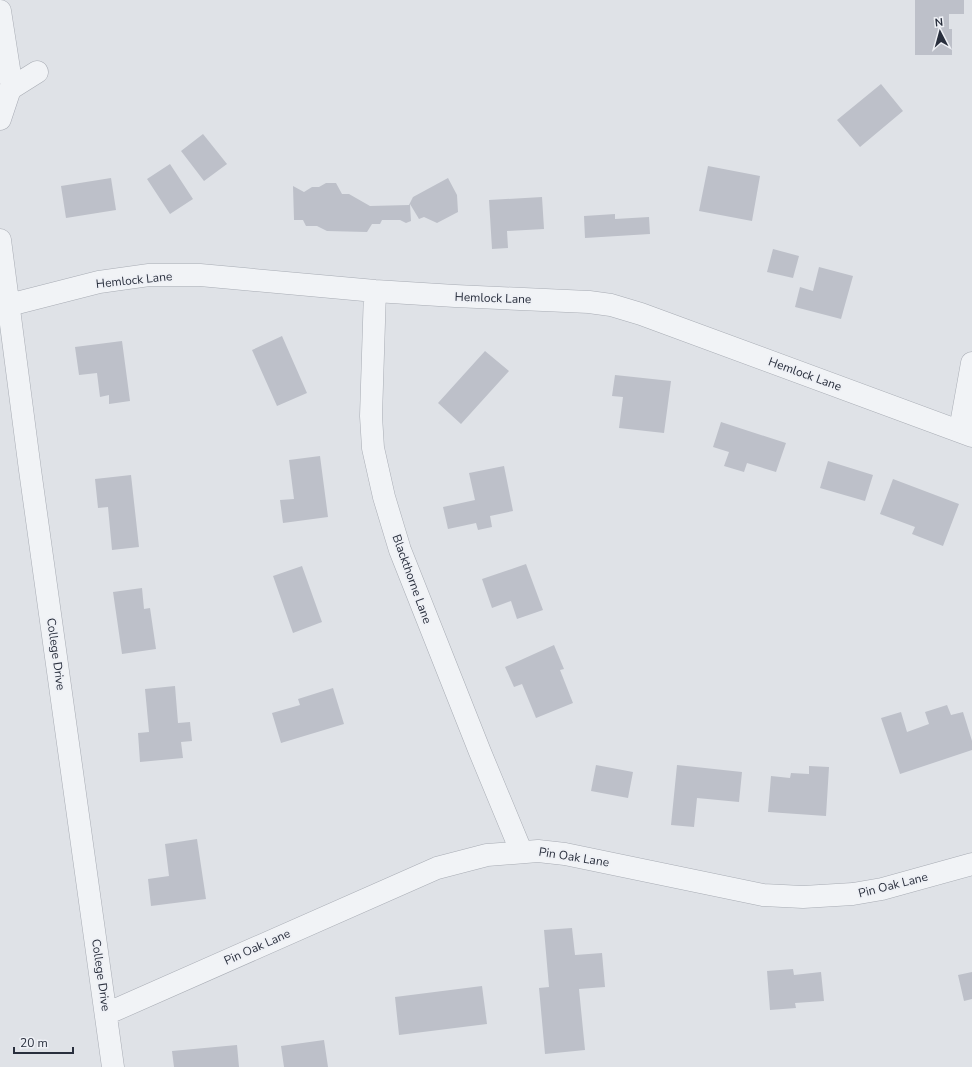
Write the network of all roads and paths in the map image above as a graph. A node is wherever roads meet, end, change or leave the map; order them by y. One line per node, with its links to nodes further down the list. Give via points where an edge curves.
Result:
1 (0, 11): 3 (street)
2 (37, 72): 3 (street)
3 (12, 88): 4 (street)
4 (0, 119)
5 (0, 240): 7 (street, College Drive)
6 (375, 291): 7 (street, Hemlock Lane, via 200,275 149,275 99,282); 9 (street, Hemlock Lane, via 611,305); 10 (street, Blackthorne Lane, via 371,416 373,448 384,497 400,550)
7 (9, 305): 12 (street, College Drive)
8 (972, 363): 9 (street)
9 (966, 433)
10 (521, 852): 11 (street, Pin Oak Lane, via 565,854 763,895 803,898 882,889); 12 (street, Pin Oak Lane, via 487,855 437,868)
11 (972, 864)
12 (106, 1014): 13 (street, College Drive)
13 (113, 1067)

